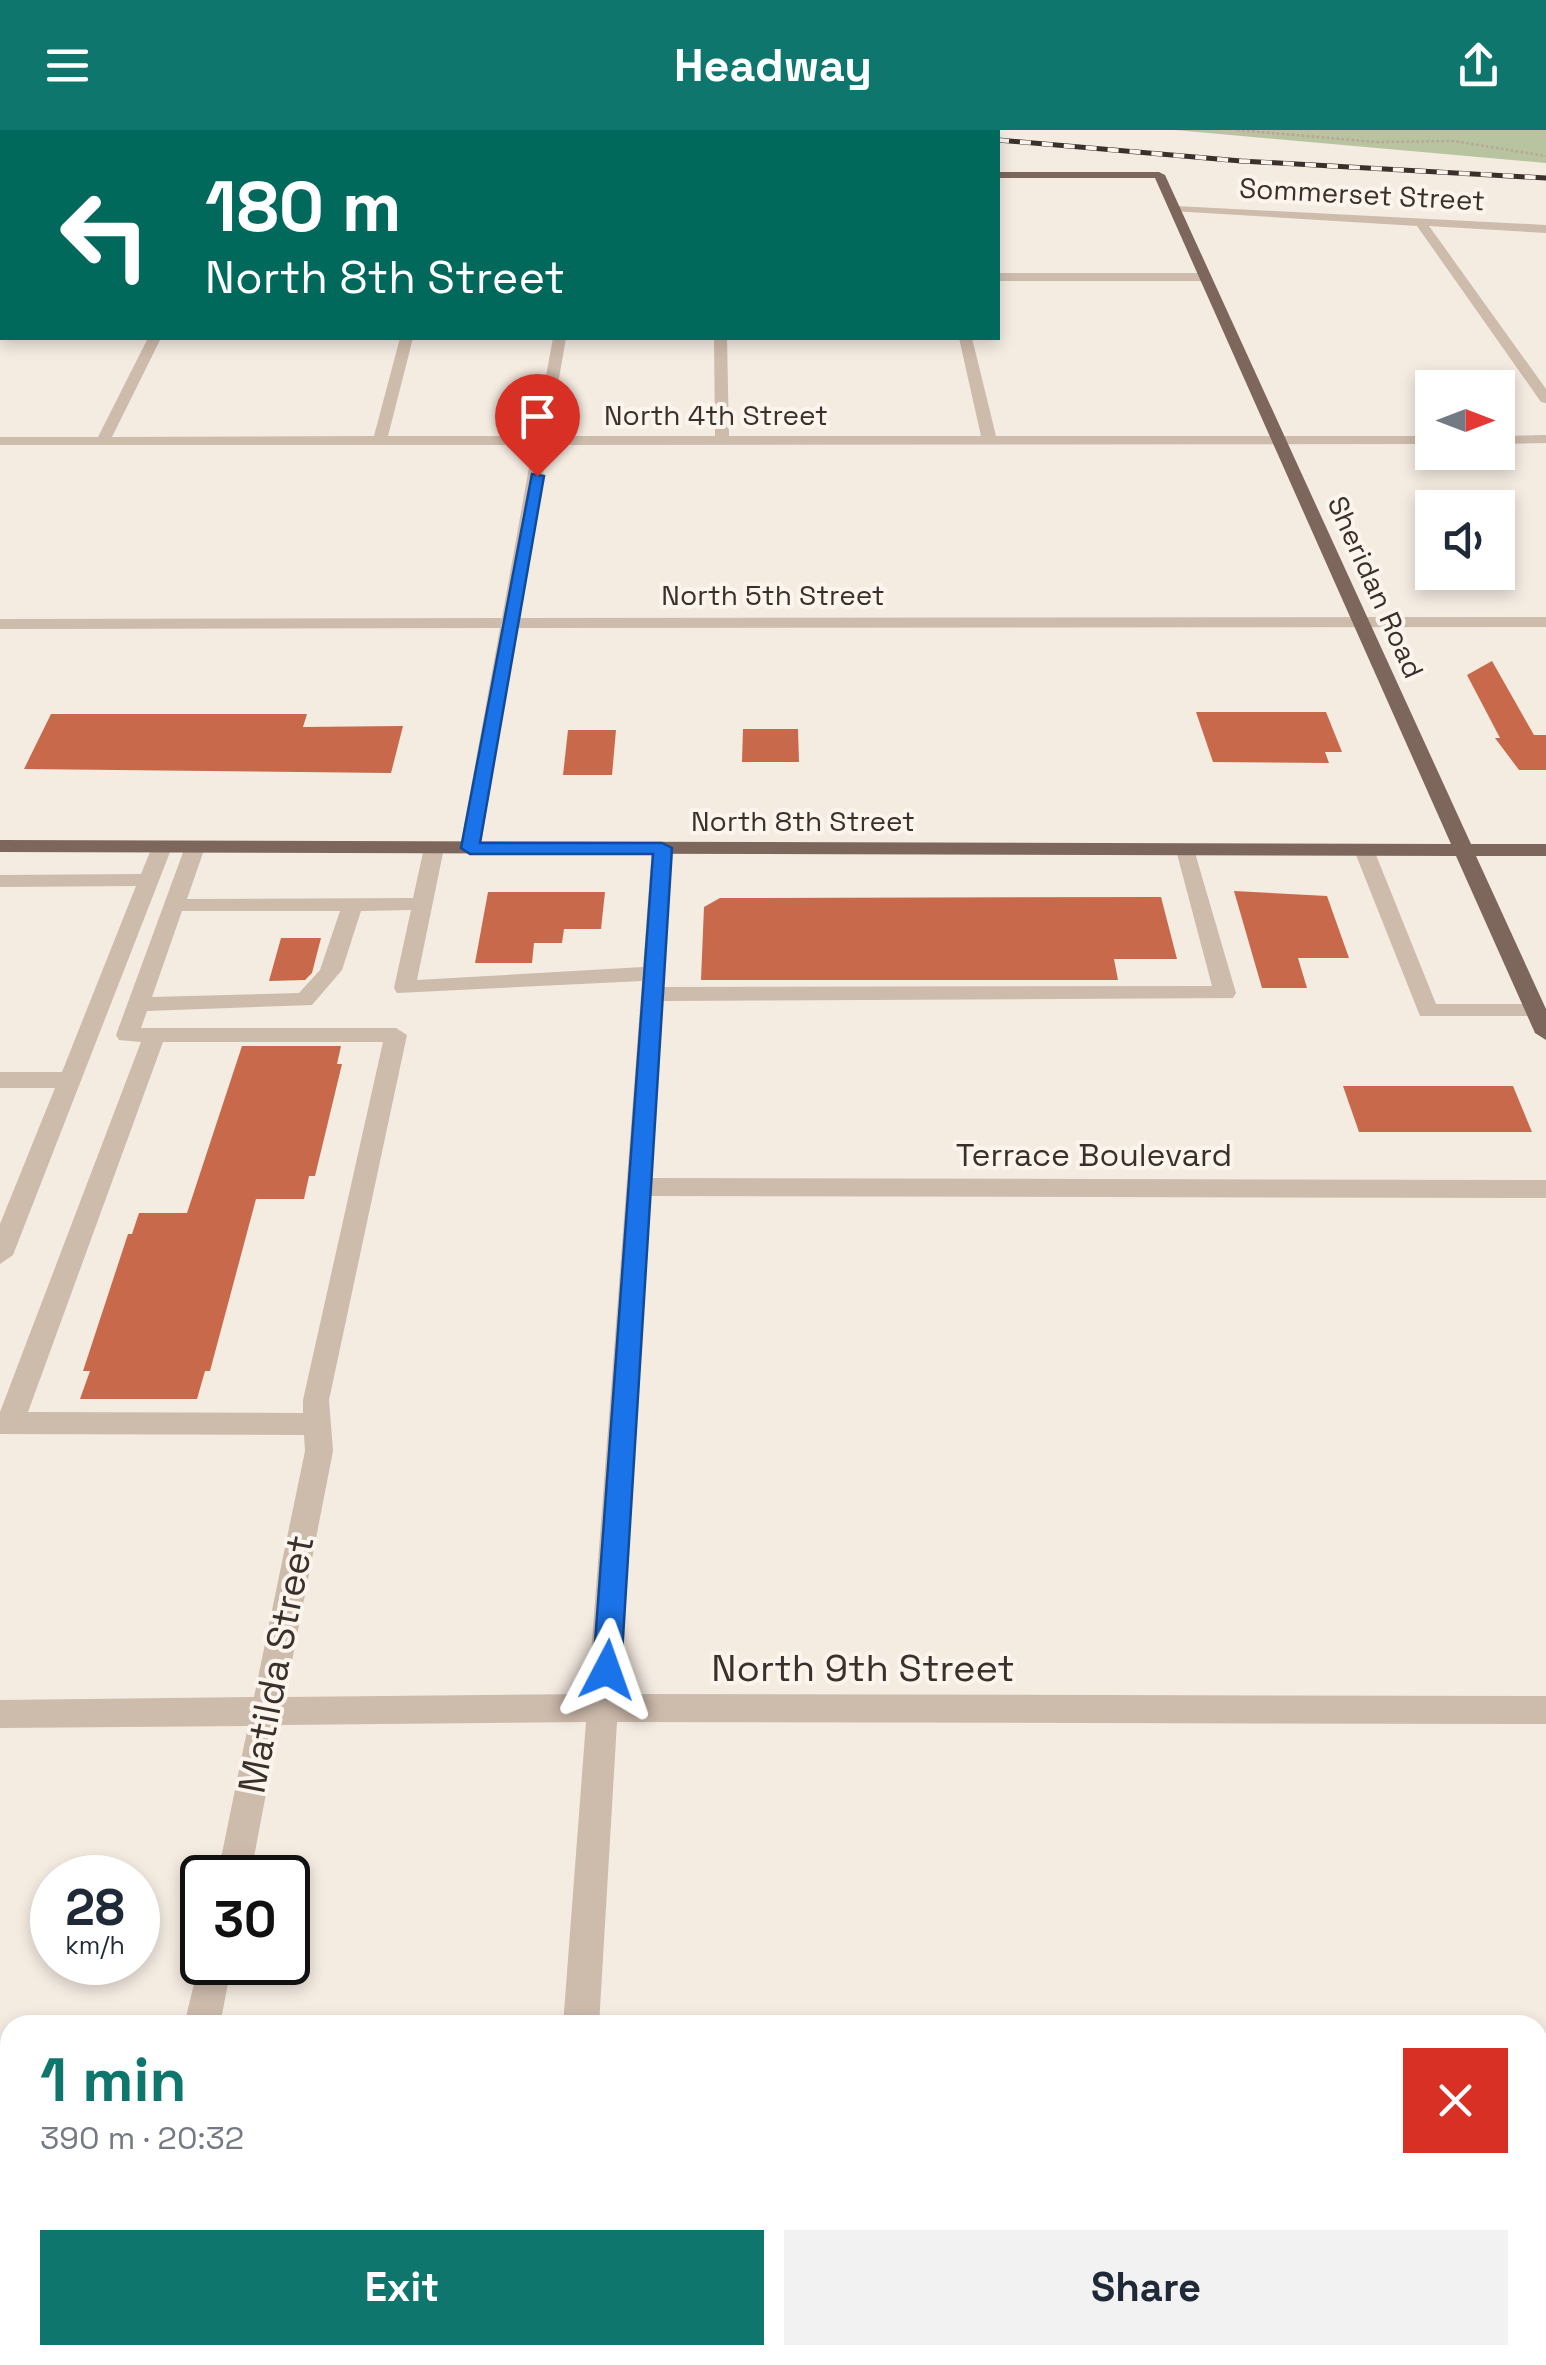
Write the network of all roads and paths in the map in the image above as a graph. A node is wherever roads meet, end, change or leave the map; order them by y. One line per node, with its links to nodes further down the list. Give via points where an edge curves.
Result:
1 (1237, 130): 2 (path, via 1454,141)
2 (1546, 156)
3 (1000, 175): 4 (main road, Sheridan Road, via 1156,170)
4 (1176, 209): 5 (street, Sommerset Street); 7 (main road, Sheridan Road)
5 (1421, 223): 6 (street, Sommerset Street); 14 (street)
6 (1546, 228)
7 (1204, 276): 8 (street); 19 (main road, Sheridan Road)
8 (1000, 278)
9 (153, 340): 24 (street)
10 (405, 340): 16 (street)
11 (559, 340): 17 (street)
12 (720, 340): 18 (street)
13 (965, 340): 15 (street)
14 (1546, 399)
15 (989, 439): 18 (street, North 4th Street); 19 (street, North 4th Street)
16 (380, 440): 17 (street, North 4th Street); 24 (street, North 4th Street)
17 (543, 440): 18 (street, North 4th Street); 27 (street)
18 (722, 440)
19 (1279, 440): 20 (street, North 4th Street); 25 (main road, Sheridan Road)
20 (1415, 440)
21 (1515, 440): 22 (street)
22 (1546, 440)
23 (0, 441): 24 (street, North 4th Street)
24 (103, 441)
25 (1362, 622): 26 (street, North 5th Street); 27 (street, North 5th Street); 38 (main road, Sheridan Road)
26 (1546, 622)
27 (511, 623): 28 (street, North 5th Street); 33 (street)
28 (0, 624)
29 (0, 846): 30 (main road, North 8th Street)
30 (162, 848): 31 (main road, North 8th Street); 39 (street)
31 (195, 848): 32 (main road, North 8th Street); 41 (street)
32 (434, 848): 33 (main road, North 8th Street); 43 (street)
33 (470, 848): 34 (main road, North 8th Street)
34 (662, 848): 35 (main road, North 8th Street); 44 (street)
35 (1186, 850): 36 (main road, North 8th Street); 44 (street, via 1225,993)
36 (1364, 850): 38 (main road, North 8th Street); 46 (street, via 1428,1011)
37 (1546, 850): 38 (main road, North 8th Street)
38 (1462, 851): 46 (main road, Sheridan Road)
39 (149, 880): 40 (street); 50 (street)
40 (5, 882)
41 (175, 904): 42 (street); 45 (street)
42 (352, 904): 43 (street); 45 (street, via 331,973 304,1000)
43 (423, 904): 44 (street, via 405,988 573,974)
44 (655, 984): 51 (street)
45 (139, 1004): 48 (street, via 128,1036)
46 (1536, 1011): 47 (main road, Sheridan Road)
47 (1546, 1033)
48 (155, 1035): 54 (street); 55 (street, Matilda Street, via 396,1036 316,1400)
49 (0, 1080): 50 (street)
50 (70, 1080): 53 (street)
51 (642, 1187): 52 (street, Terrace Boulevard); 56 (street)
52 (1546, 1189)
53 (0, 1256)
54 (5, 1423): 55 (street)
55 (318, 1437): 58 (street, Matilda Street)
56 (604, 1708): 57 (street, North 9th Street); 58 (street, North 9th Street); 63 (street)
57 (1546, 1710)
58 (267, 1711): 59 (street, North 9th Street); 60 (street, Matilda Street)
59 (0, 1714)
60 (238, 1855)
61 (210, 1985): 62 (street)
62 (204, 2015)
63 (583, 2015)

